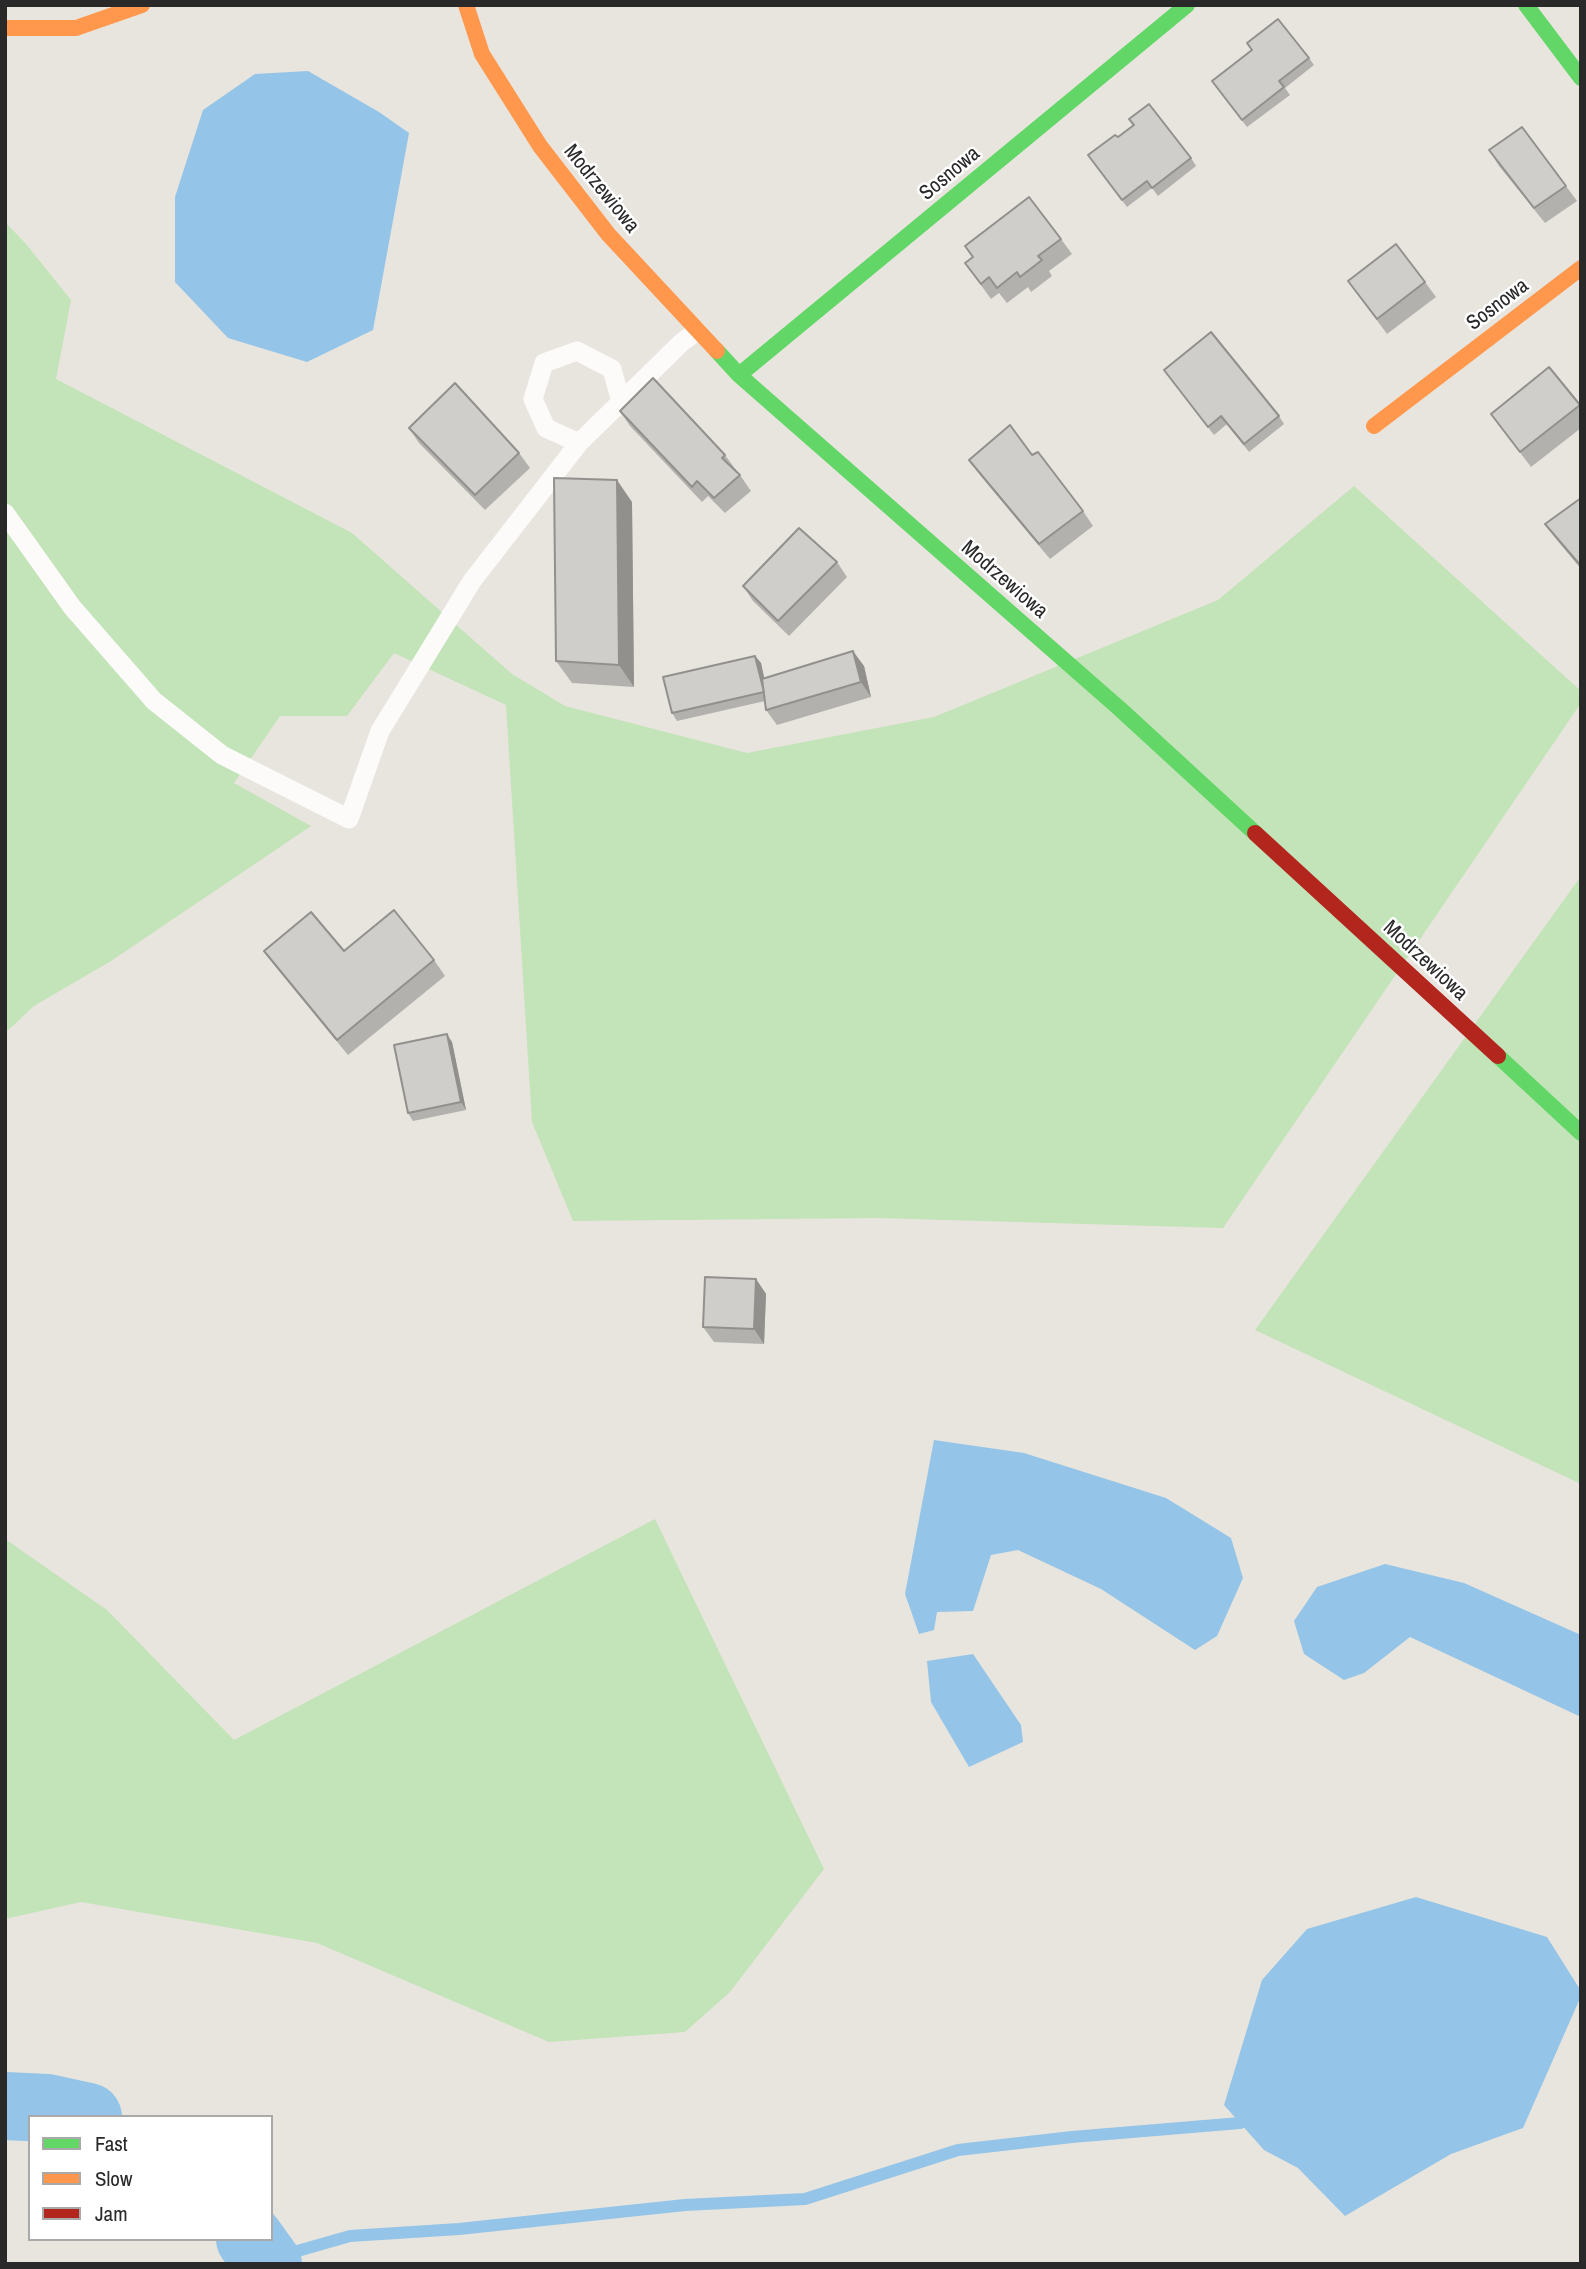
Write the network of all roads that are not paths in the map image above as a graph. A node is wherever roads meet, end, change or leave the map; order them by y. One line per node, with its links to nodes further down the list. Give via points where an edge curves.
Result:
1 (142, 5): 5 (street, via 76,28)
2 (466, 5): 8 (street, Modrzewiowa, via 482,54 540,146 608,234)
3 (1187, 5): 9 (street, Sosnowa)
4 (1526, 5): 6 (street)
5 (5, 28)
6 (1581, 78)
7 (1581, 268): 11 (street, Sosnowa)
8 (697, 331): 9 (street, Modrzewiowa); 10 (lane)
9 (739, 375): 14 (street, Modrzewiowa, via 1120,709)
10 (621, 402): 12 (lane); 12 (lane, via 612,369 577,351 544,363 533,399 546,429)
11 (1374, 426)
12 (579, 443): 13 (lane, via 472,581 380,731 349,819 222,755 154,701 72,607)
13 (5, 513)
14 (1581, 1133)

